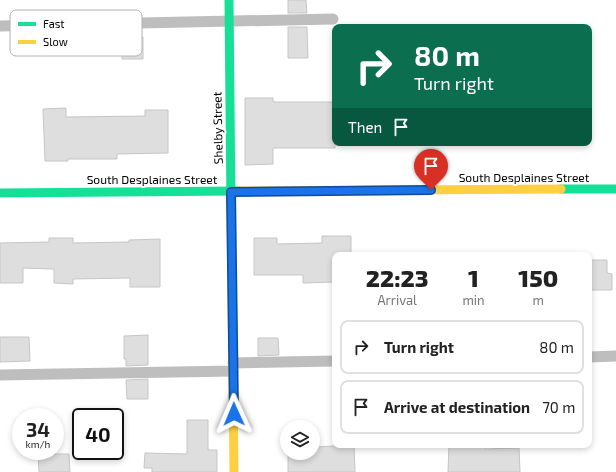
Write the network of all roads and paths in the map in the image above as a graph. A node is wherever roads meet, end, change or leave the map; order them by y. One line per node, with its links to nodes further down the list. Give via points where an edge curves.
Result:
1 (229, 0): 3 (street, Shelby Street)
2 (333, 19): 3 (lane)
3 (229, 21): 4 (lane); 8 (street, Shelby Street)
4 (142, 23)
5 (0, 26): 6 (lane)
6 (10, 26)
7 (616, 189): 8 (street, South Desplaines Street)
8 (231, 192): 9 (street, South Desplaines Street); 13 (street, Shelby Street)
9 (0, 193)
10 (616, 356): 11 (lane)
11 (592, 357)
12 (332, 361): 13 (lane)
13 (233, 367): 14 (lane); 15 (street, Shelby Street)
14 (0, 375)
15 (234, 472)

